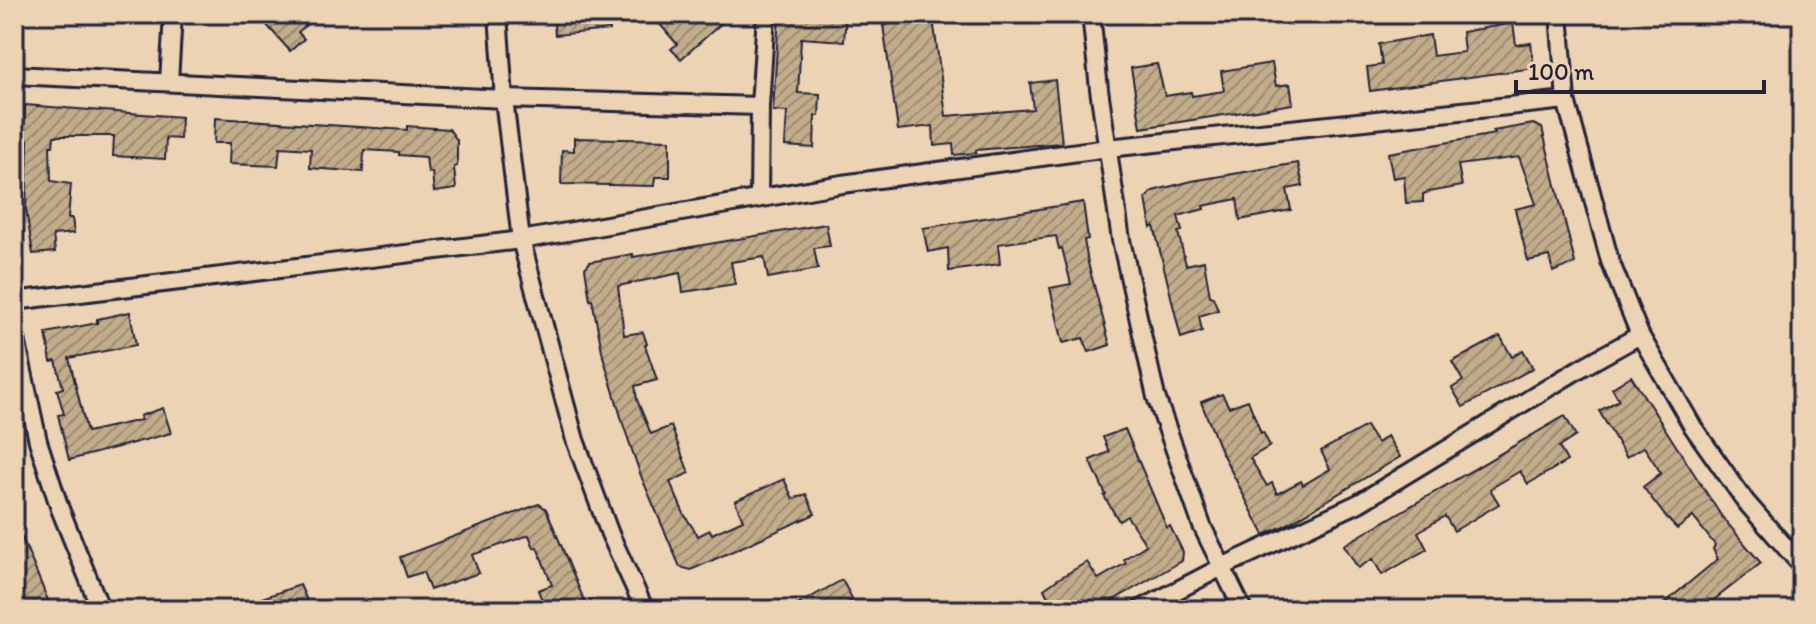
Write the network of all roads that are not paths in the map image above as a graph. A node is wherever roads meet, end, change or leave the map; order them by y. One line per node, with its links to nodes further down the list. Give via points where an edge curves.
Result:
1 (173, 14): 7 (street)
2 (498, 14): 8 (street)
3 (766, 14): 10 (street)
4 (1091, 14): 11 (street)
5 (1559, 14): 9 (street)
6 (14, 75): 7 (street)
7 (169, 82): 8 (street)
8 (504, 99): 10 (street); 13 (street)
9 (1566, 100): 11 (street); 16 (street, via 1610,261)
10 (760, 106): 12 (street)
11 (1108, 148): 12 (street); 18 (street, via 1121,240 1156,397)
12 (759, 198): 13 (street)
13 (521, 240): 14 (street); 20 (street, via 575,440)
14 (14, 301)
15 (14, 330): 19 (street, via 38,441)
16 (1640, 335): 17 (street, via 1693,427 1746,502); 18 (street, via 1359,503)
17 (1802, 566)
18 (1222, 567): 21 (street); 22 (street)
19 (101, 610)
20 (645, 610)
21 (1139, 610)
22 (1243, 610)

